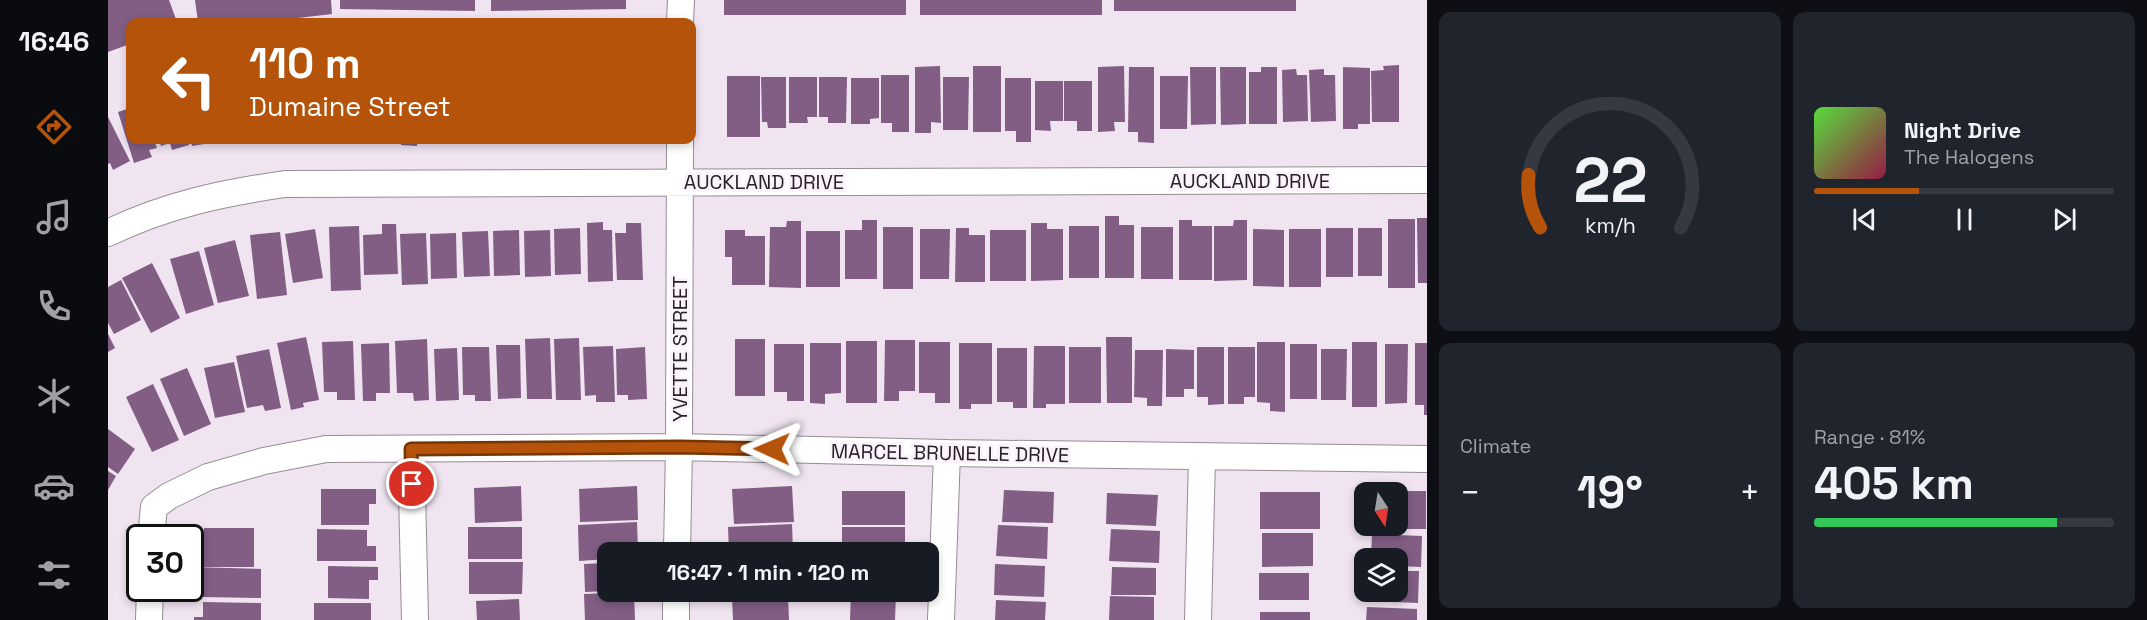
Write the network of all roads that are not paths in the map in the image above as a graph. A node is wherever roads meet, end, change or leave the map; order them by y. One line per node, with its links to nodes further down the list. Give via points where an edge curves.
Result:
1 (681, 0): 2 (street)
2 (680, 18)
3 (680, 144): 5 (street, YVETTE STREET)
4 (1427, 180): 5 (street, AUCKLAND DRIVE)
5 (680, 183): 6 (street, AUCKLAND DRIVE, via 285,183 197,199); 7 (street, YVETTE STREET)
6 (108, 233)
7 (680, 447): 8 (street, MARCEL BRUNELLE DRIVE); 9 (street, MARCEL BRUNELLE DRIVE); 13 (street, YVETTE STREET)
8 (411, 449): 12 (street, MARCEL BRUNELLE DRIVE, via 326,449 208,477 154,507); 17 (street)
9 (947, 453): 10 (street, MARCEL BRUNELLE DRIVE); 19 (street)
10 (1202, 457): 11 (street, MARCEL BRUNELLE DRIVE); 20 (street)
11 (1427, 459)
12 (152, 524)
13 (677, 542)
14 (150, 602): 16 (street)
15 (676, 602): 18 (street)
16 (149, 620)
17 (415, 620)
18 (676, 620)
19 (941, 620)
20 (1198, 620)

